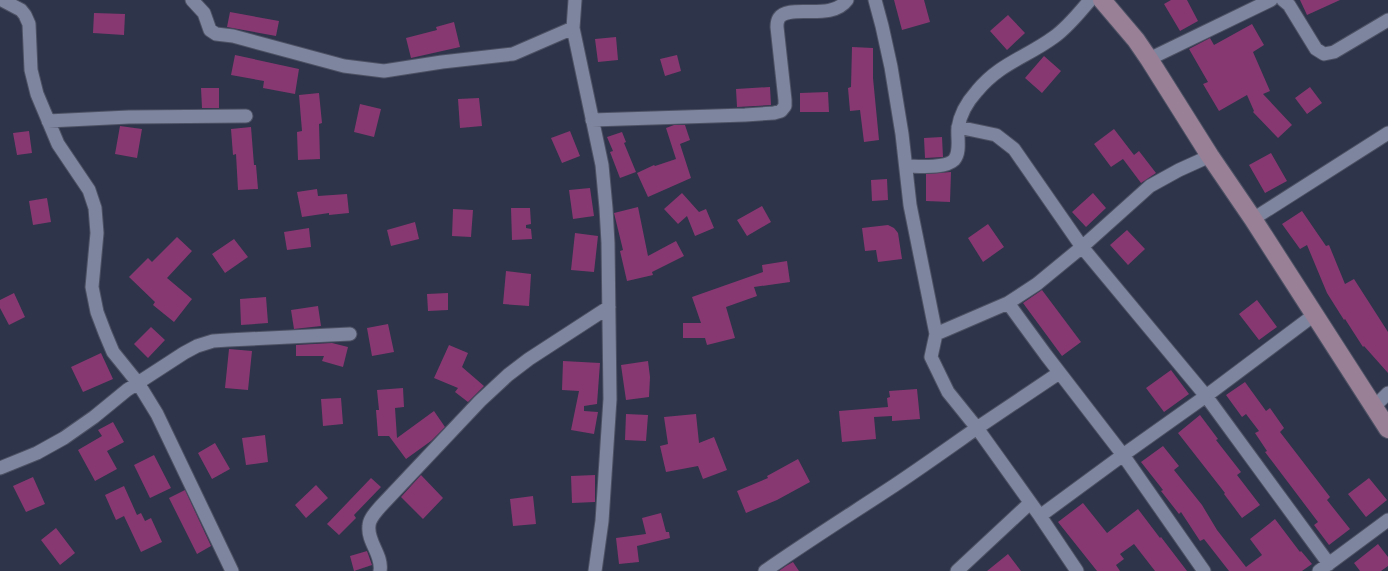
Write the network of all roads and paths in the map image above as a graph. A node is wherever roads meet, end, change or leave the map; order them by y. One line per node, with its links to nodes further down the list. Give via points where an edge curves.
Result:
1 (2, 0): 15 (street, via 21,10 27,19 31,70)
2 (192, 0): 11 (street, via 204,13 210,30 216,34 233,36 344,66 384,71 513,54)
3 (575, 0): 11 (street)
4 (847, 0): 14 (street, via 839,8 829,11 789,12 778,19 785,100 785,106 781,111 745,115)
5 (875, 0): 19 (street, via 890,67)
6 (1090, 0): 16 (street, via 1055,37 1001,68 990,78 967,103)
7 (1102, 0): 12 (main road)
8 (1272, 0): 12 (street)
9 (1283, 0): 10 (street, via 1289,5 1316,49 1324,54 1334,52)
10 (1388, 20)
11 (573, 28): 14 (street)
12 (1149, 59): 18 (main road)
13 (246, 116): 15 (street, via 129,117)
14 (592, 120): 23 (street, via 602,165 606,208)
15 (48, 122): 28 (street, via 58,144 89,190 95,208 97,233 92,287 97,312 113,352)
16 (958, 127): 19 (street, via 958,152 949,164); 21 (street, via 996,135 1014,149)
17 (1388, 133): 20 (street)
18 (1210, 156): 20 (main road); 21 (street, via 1150,186)
19 (906, 166): 26 (street, via 910,205)
20 (1252, 219): 24 (main road)
21 (1082, 247): 22 (street, via 1037,284); 30 (street)
22 (1008, 303): 26 (street); 27 (street)
23 (609, 307): 41 (street, via 508,375 480,401 380,507 369,526); 42 (street, via 610,399 602,521)
24 (1314, 315): 30 (street); 31 (main road)
25 (350, 334): 28 (street, via 213,342 184,353)
26 (936, 334): 32 (street, via 931,356 948,392)
27 (1059, 373): 32 (street); 34 (street)
28 (138, 383): 35 (street, via 64,438 37,453); 40 (street, via 157,414)
29 (1388, 393): 31 (street)
30 (1206, 396): 34 (street); 39 (street)
31 (1374, 407): 33 (main road)
32 (977, 428): 36 (street); 43 (street)
33 (1388, 429)
34 (1123, 455): 37 (street); 46 (street)
35 (0, 468)
36 (1030, 503): 37 (street); 44 (street)
37 (1040, 516): 45 (street)
38 (1388, 520): 39 (street)
39 (1324, 567)
40 (232, 571)
41 (380, 571)
42 (595, 571)
43 (765, 571)
44 (957, 571)
45 (1077, 571)
46 (1204, 571)

